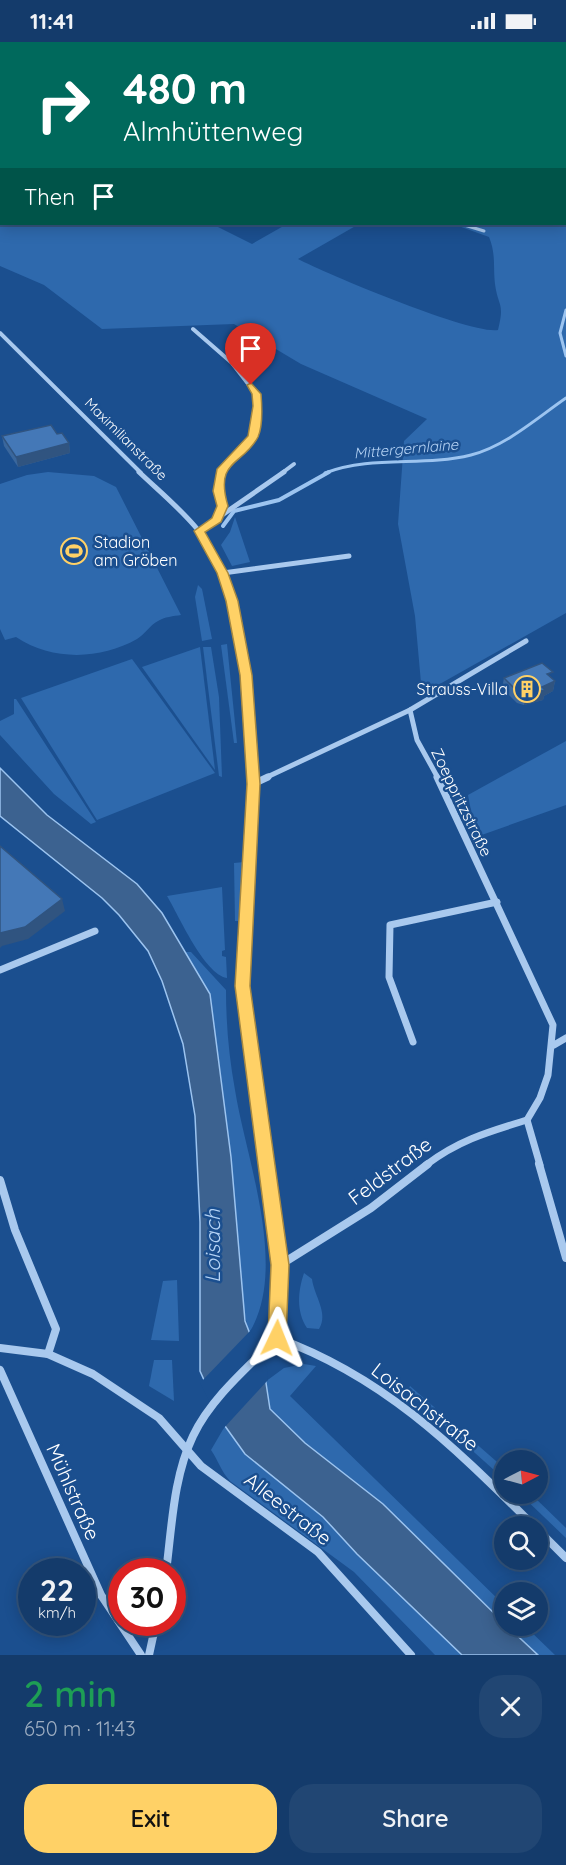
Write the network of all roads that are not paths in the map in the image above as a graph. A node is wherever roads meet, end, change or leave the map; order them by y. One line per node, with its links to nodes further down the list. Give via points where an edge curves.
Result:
1 (463, 225): 2 (street)
2 (484, 231)
3 (194, 329): 6 (street, via 232,363 256,394 253,436 222,469 218,491 222,506)
4 (0, 333): 7 (street, Maximilianstraße)
5 (294, 464): 6 (street)
6 (217, 519): 7 (street)
7 (199, 531): 9 (street, Maximilianstraße)
8 (349, 556): 9 (street)
9 (223, 573): 12 (street, Maximilianstraße, via 241,641)
10 (526, 641): 11 (street)
11 (410, 710): 12 (street); 13 (street, Zoeppritzstraße, via 424,756)
12 (253, 784): 22 (street, Maximilianstraße, via 242,986)
13 (497, 903): 17 (street, via 390,925 389,977); 18 (street, Zoeppritzstraße, via 553,1025)
14 (94, 931): 15 (street)
15 (0, 970)
16 (566, 1038): 18 (street)
17 (413, 1042)
18 (554, 1045): 19 (street, Zoeppritzstraße, via 548,1078)
19 (527, 1120): 21 (street); 22 (street, Feldstraße, via 450,1148 371,1208)
20 (0, 1180): 25 (street, via 15,1230 56,1329)
21 (566, 1258)
22 (280, 1265): 23 (street, Maximilianstraße)
23 (277, 1338): 27 (street, via 207,1416); 28 (street, Loisachstraße, via 302,1345 382,1390 445,1440)
24 (0, 1348): 25 (street, Alleestraße)
25 (48, 1354): 27 (street, Alleestraße, via 93,1374 159,1418)
26 (0, 1370): 33 (street, Mühlstraße, via 101,1595)
27 (187, 1450): 30 (street); 35 (street, Alleestraße, via 201,1466 318,1552)
28 (524, 1516)
29 (548, 1540): 31 (street, Loisachstraße)
30 (168, 1558)
31 (566, 1558)
32 (153, 1636): 34 (street)
33 (141, 1655)
34 (149, 1655)
35 (411, 1655)

